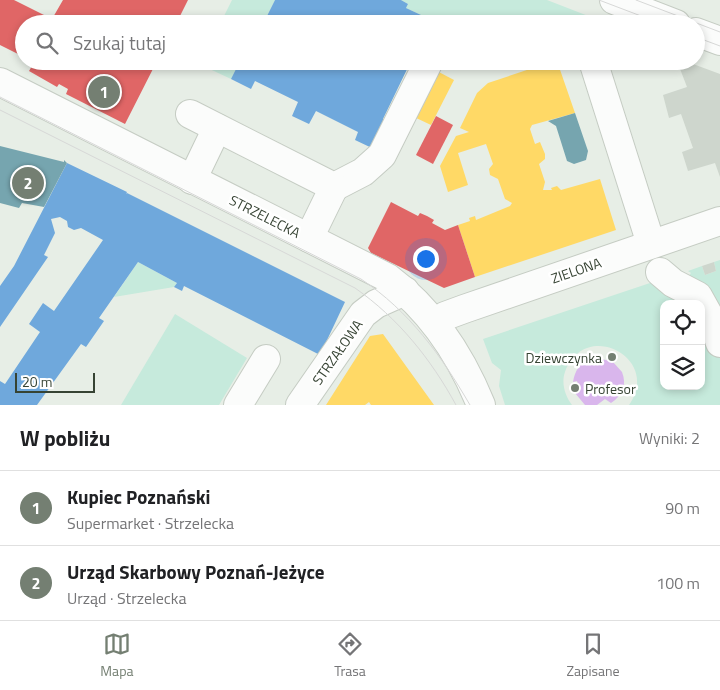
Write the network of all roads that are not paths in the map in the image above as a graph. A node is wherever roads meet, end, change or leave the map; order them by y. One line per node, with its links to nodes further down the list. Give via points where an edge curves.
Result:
1 (614, 0): 2 (street)
2 (653, 15)
3 (705, 35): 4 (street)
4 (720, 41)
5 (424, 70): 11 (street, via 382,155 363,172)
6 (597, 70): 14 (street)
7 (0, 82): 10 (street, STRZELECKA)
8 (190, 114): 9 (street)
9 (217, 128): 10 (street); 11 (street)
10 (192, 180): 13 (street, STRZELECKA)
11 (334, 187): 13 (street)
12 (720, 221): 14 (street, ZIELONA)
13 (309, 238): 16 (street, STRZELECKA, via 376,272)
14 (651, 244): 17 (street, ZIELONA, via 464,308)
15 (667, 269): 18 (street, via 673,283 698,296)
16 (405, 291): 17 (street, STRZELECKA); 21 (street, STRZAŁOWA, via 376,304 363,314)
17 (435, 324): 22 (street, STRZELECKA)
18 (720, 343)
19 (266, 359): 20 (street)
20 (238, 405)
21 (300, 405)
22 (481, 405)

